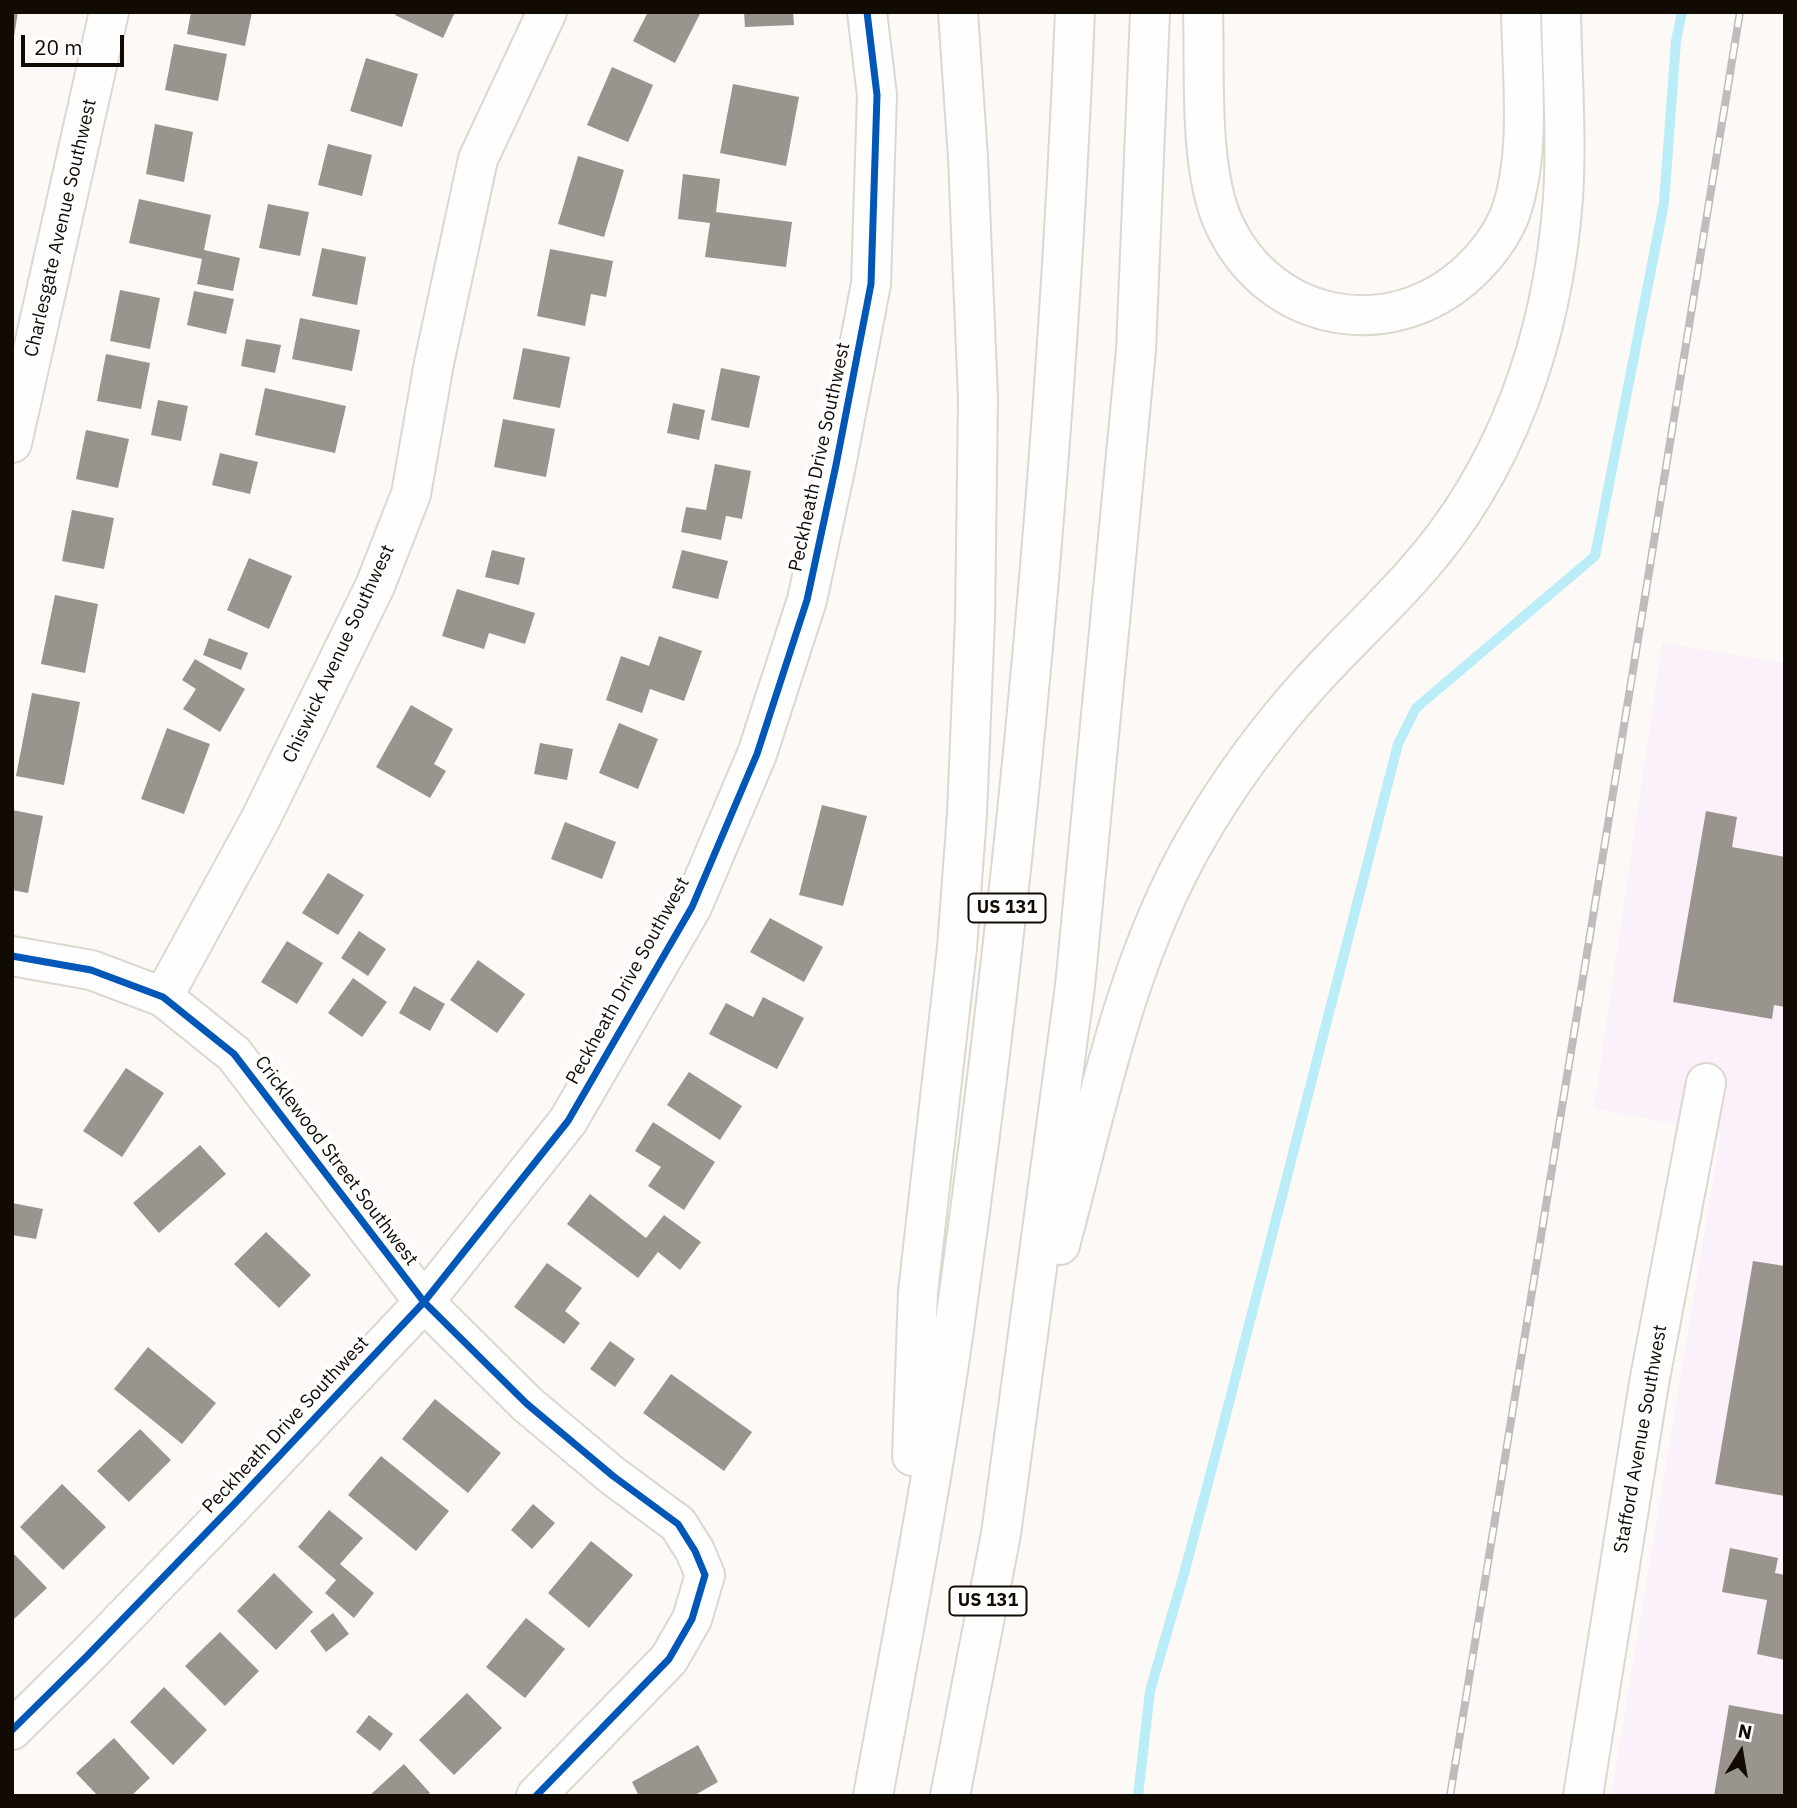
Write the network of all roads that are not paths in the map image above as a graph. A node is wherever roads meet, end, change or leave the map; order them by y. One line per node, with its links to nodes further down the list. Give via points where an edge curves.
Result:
1 (109, 12): 10 (main road, Charlesgate Avenue Southwest)
2 (547, 12): 12 (main road, Chiswick Avenue Southwest, via 478,159 411,494 375,586 260,820)
3 (867, 12): 14 (main road, Peckheath Drive Southwest, via 877,95 871,284 807,600 757,754 692,907 568,1121)
4 (958, 12): 16 (main road, via 978,399 975,619 957,948 918,1292)
5 (1075, 12): 16 (main road, US 131, via 1053,406 1026,731 957,1311)
6 (1150, 12): 15 (main road, US 131, via 1136,350 1099,753 1075,986)
7 (1203, 12): 8 (main road, via 1208,152 1213,190 1231,236 1246,260 1280,292 1328,312 1373,315 1415,306 1458,282 1482,260 1508,218 1523,145)
8 (1521, 12)
9 (1561, 12): 15 (main road, via 1559,238 1542,330 1518,406 1502,446 1462,514 1414,575 1309,684 1252,754 1170,888 1129,988)
10 (12, 443)
11 (12, 956): 12 (main road, Cricklewood Street Southwest, via 91,970)
12 (163, 997): 14 (main road, Cricklewood Street Southwest, via 234,1054)
13 (1706, 1083): 21 (main road, Stafford Avenue Southwest, via 1649,1383)
14 (424, 1302): 17 (main road, Peckheath Drive Southwest); 18 (main road, Cricklewood Street Southwest, via 527,1404 678,1524 705,1575 692,1619 669,1659)
15 (1017, 1406): 20 (main road, US 131, via 1001,1534)
16 (908, 1606): 19 (main road, US 131)
17 (12, 1730)
18 (536, 1796)
19 (873, 1796)
20 (950, 1796)
21 (1583, 1796)

